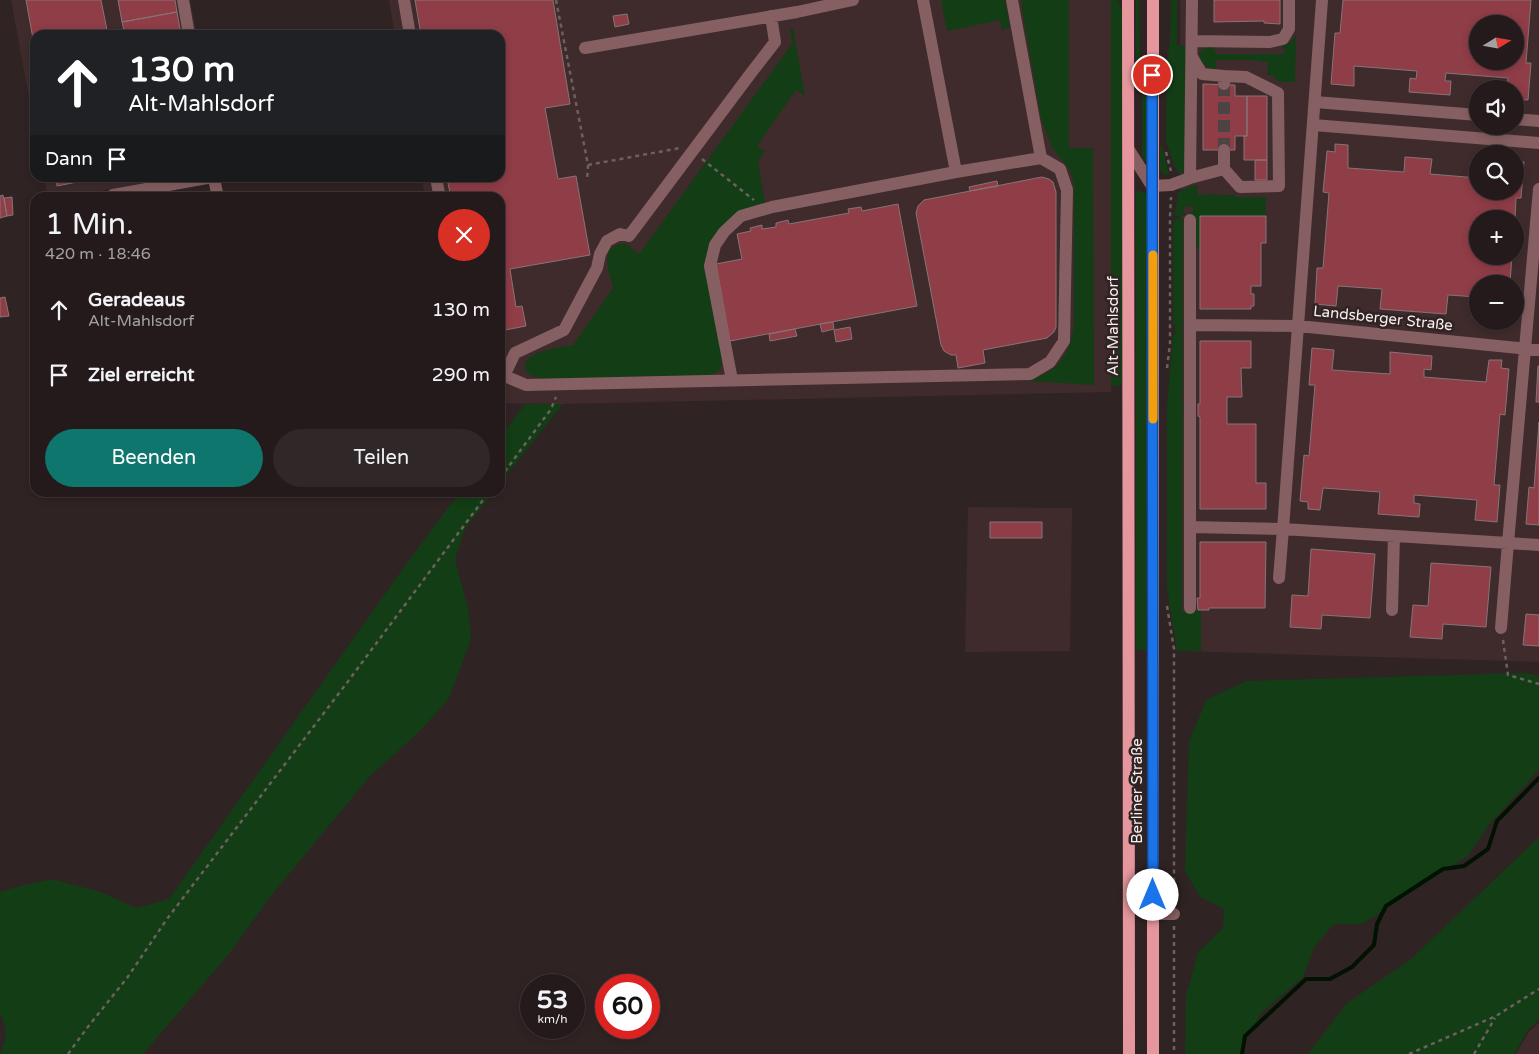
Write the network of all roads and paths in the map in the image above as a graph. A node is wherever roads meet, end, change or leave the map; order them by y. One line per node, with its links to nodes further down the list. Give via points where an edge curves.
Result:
1 (183, 0): 14 (lane)
2 (404, 0): 15 (lane)
3 (556, 0): 32 (path, via 588,165)
4 (853, 0): 13 (lane)
5 (923, 0): 30 (lane)
6 (1012, 0): 28 (lane)
7 (1128, 0): 26 (main road, Alt-Mahlsdorf)
8 (1153, 0): 34 (main road)
9 (1192, 0): 16 (lane)
10 (1284, 0): 17 (lane, via 1284,25 1280,35)
11 (1289, 0): 17 (lane, via 1289,29 1283,39)
12 (1322, 0): 20 (lane, Landsberger Straße)
13 (771, 16): 18 (lane); 42 (lane, via 776,42 629,236 620,234 606,241 597,268 564,330 515,353)
14 (188, 30)
15 (409, 30)
16 (1192, 41): 17 (lane); 19 (lane)
17 (1270, 42)
18 (585, 48)
19 (1192, 56): 29 (lane, via 1202,74 1224,80 1246,77 1278,93 1279,186 1240,187); 31 (lane)
20 (1315, 102): 21 (lane); 24 (lane, Landsberger Straße)
21 (1469, 114)
22 (1524, 119): 23 (lane)
23 (1539, 120)
24 (1313, 125): 25 (lane); 39 (lane, Landsberger Straße)
25 (1539, 143)
26 (1129, 150): 34 (lane); 58 (main road, Alt-Mahlsdorf)
27 (1224, 150): 29 (lane)
28 (1041, 158): 30 (lane); 44 (lane, via 1060,169 1067,190 1064,341 1050,362 1030,374)
29 (1224, 168): 31 (lane)
30 (956, 172): 44 (lane, via 772,207 741,216 715,245 710,266)
31 (1190, 178): 34 (lane, via 1171,186)
32 (587, 181)
33 (186, 182): 36 (lane)
34 (1152, 186): 60 (main road, Berliner Straße)
35 (1539, 189): 40 (lane)
36 (134, 192)
37 (1190, 220): 38 (lane)
38 (1191, 325): 39 (lane, Landsberger Straße); 48 (lane)
39 (1298, 326): 40 (lane, Landsberger Straße); 49 (lane, Landsberger Straße)
40 (1524, 348): 41 (lane, Landsberger Straße); 51 (lane)
41 (1539, 350)
42 (505, 370)
43 (505, 376): 45 (lane, via 526,385)
44 (732, 380): 45 (lane)
45 (558, 385): 46 (path, via 551,409)
46 (505, 471)
47 (485, 497): 64 (path)
48 (1190, 527): 49 (lane); 55 (lane)
49 (1283, 529): 50 (lane); 53 (lane, Landsberger Straße)
50 (1394, 536): 51 (lane); 56 (lane)
51 (1508, 543): 52 (lane); 57 (lane)
52 (1539, 545)
53 (1279, 578)
54 (1166, 603): 61 (path, via 1174,649)
55 (1190, 608)
56 (1392, 610)
57 (1501, 628): 59 (path, via 1508,675)
58 (1129, 652): 65 (main road, Berliner Straße)
59 (1539, 684)
60 (1153, 914): 61 (lane); 66 (main road, Berliner Straße)
61 (1174, 914): 67 (path)
62 (1539, 989): 63 (path)
63 (1496, 1016): 68 (path); 69 (path)
64 (68, 1054)
65 (1129, 1054)
66 (1153, 1054)
67 (1174, 1054)
68 (1409, 1054)
69 (1474, 1054)

